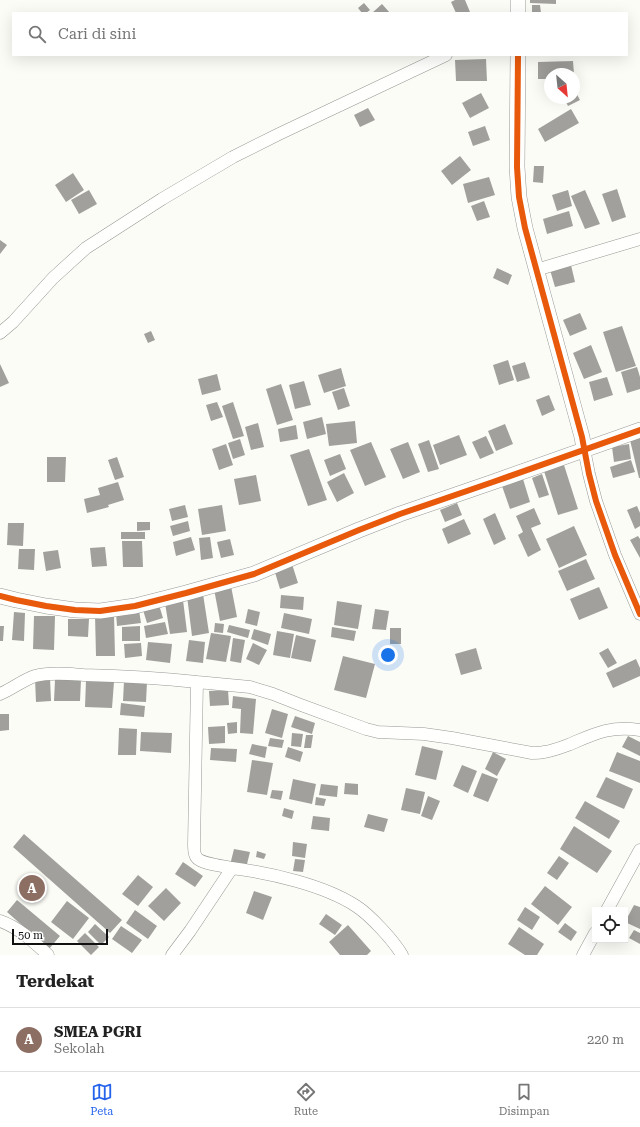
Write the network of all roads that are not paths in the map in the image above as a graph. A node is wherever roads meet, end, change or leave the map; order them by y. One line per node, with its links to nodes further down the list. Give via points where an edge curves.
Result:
1 (518, 0): 2 (street)
2 (518, 12)
3 (444, 56): 7 (street, via 253,147 156,203 86,248)
4 (518, 56): 6 (street, via 519,197)
5 (640, 240): 6 (street)
6 (536, 270): 9 (street)
7 (0, 333)
8 (640, 430): 9 (street)
9 (584, 449): 10 (street, via 359,530 254,574 135,606 100,611 75,610); 11 (street, via 596,501)
10 (0, 596)
11 (640, 614)
12 (197, 682): 13 (street, via 124,676 47,674 28,679); 14 (street, via 250,687 378,732 424,734 519,752 558,749 610,729); 16 (street, via 195,855 204,862)
13 (0, 694)
14 (640, 730)
15 (640, 850): 17 (street)
16 (232, 868): 21 (street); 22 (street, via 259,872 324,890 357,906 392,940)
17 (609, 907)
18 (0, 921): 20 (street, via 24,935)
19 (592, 938): 23 (street)
20 (48, 955)
21 (172, 955)
22 (402, 955)
23 (583, 955)

